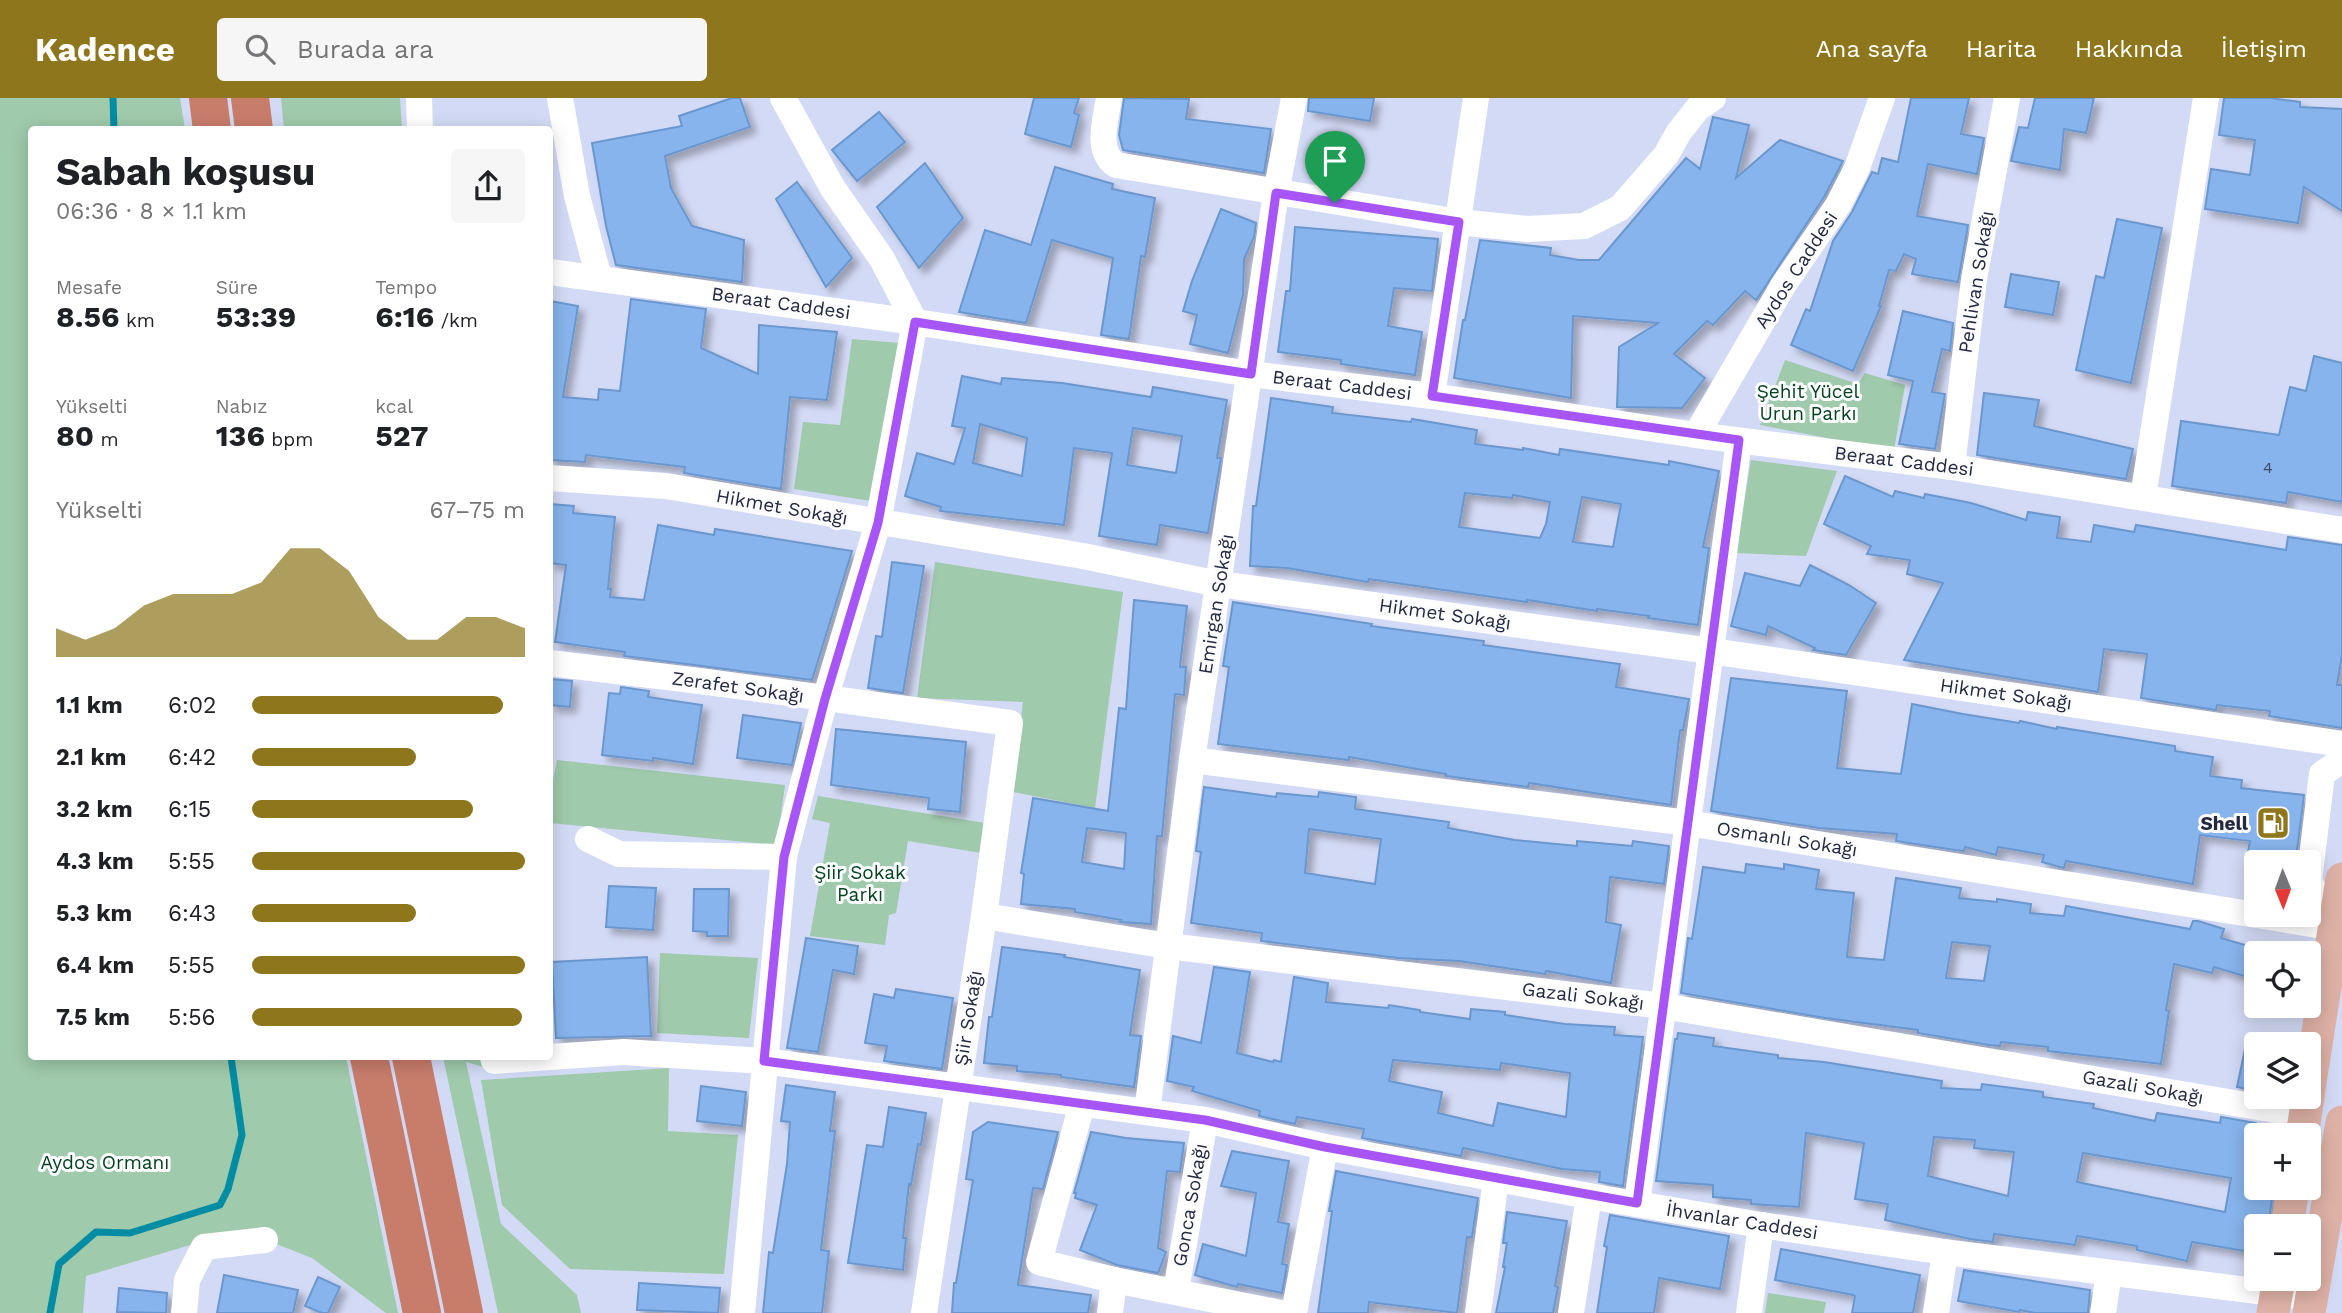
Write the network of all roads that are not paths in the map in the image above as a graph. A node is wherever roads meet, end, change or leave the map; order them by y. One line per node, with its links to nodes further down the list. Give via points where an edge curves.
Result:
1 (208, 98): 13 (highway)
2 (250, 98): 14 (highway)
3 (419, 98): 15 (street)
4 (560, 98): 19 (street)
5 (783, 98): 20 (street, via 832,187 882,258)
6 (1109, 98): 16 (street, via 1104,150 1116,165)
7 (1294, 98): 16 (street, Emirgan Sokağı)
8 (1476, 98): 17 (street)
9 (1713, 98): 17 (street, via 1698,108 1666,155 1620,208 1584,226 1527,229)
10 (1882, 98): 23 (street, Aydos Caddesi, via 1857,168 1838,205 1784,284)
11 (2007, 98): 25 (street, Pehlivan Sokağı, via 1974,279)
12 (2206, 98): 27 (street)
13 (212, 126)
14 (254, 126)
15 (420, 126)
16 (1276, 193): 17 (street); 21 (street, Emirgan Sokağı)
17 (1459, 222): 22 (street)
18 (553, 272): 19 (street, Beraat Caddesi)
19 (599, 278): 20 (street, Beraat Caddesi)
20 (915, 322): 21 (street, Beraat Caddesi); 28 (street)
21 (1251, 374): 22 (street, Beraat Caddesi); 30 (street, Emirgan Sokağı)
22 (1432, 396): 23 (street, Beraat Caddesi)
23 (1696, 435): 24 (street, Beraat Caddesi)
24 (1739, 440): 25 (street, Beraat Caddesi); 31 (street)
25 (1952, 467): 27 (street, Beraat Caddesi)
26 (553, 478): 28 (street, Hikmet Sokağı, via 666,486)
27 (2143, 496): 29 (street, Beraat Caddesi)
28 (878, 523): 30 (street, Hikmet Sokağı, via 1083,556); 33 (street)
29 (2342, 530)
30 (1219, 584): 31 (street, Hikmet Sokağı); 36 (street, Emirgan Sokağı)
31 (1711, 651): 35 (street, Hikmet Sokağı); 38 (street)
32 (553, 663): 33 (street, Zerafet Sokağı)
33 (825, 699): 34 (street, Zerafet Sokağı); 40 (street)
34 (1010, 723): 43 (street, Şiir Sokağı)
35 (2342, 744)
36 (1192, 760): 38 (street, Osmanlı Sokağı); 46 (street, Emirgan Sokağı)
37 (2342, 760): 45 (street, via 2322,774 2309,881)
38 (1688, 823): 42 (street, Osmanlı Sokağı); 47 (street)
39 (587, 839): 40 (street, via 619,854)
40 (784, 857): 51 (street)
41 (2342, 879): 45 (main road)
42 (2244, 913)
43 (984, 916): 46 (street, Gazali Sokağı); 52 (street, Şiir Sokağı)
44 (2321, 926): 45 (street, Osmanlı Sokağı)
45 (2335, 928): 54 (main road)
46 (1168, 946): 47 (street, Gazali Sokağı); 55 (street, Emirgan Sokağı)
47 (1663, 1006): 54 (street, Gazali Sokağı); 61 (street)
48 (553, 1057): 51 (street, İhvanlar Caddesi, via 624,1052)
49 (370, 1060): 71 (highway)
50 (412, 1060): 72 (highway)
51 (764, 1061): 52 (street, İhvanlar Caddesi); 73 (street)
52 (957, 1087): 53 (street, İhvanlar Caddesi); 74 (street, Şiir Sokağı)
53 (1082, 1104): 55 (street, İhvanlar Caddesi); 66 (street, via 1040,1262)
54 (2306, 1111)
55 (1147, 1112): 56 (street, İhvanlar Caddesi)
56 (1205, 1120): 58 (street, İhvanlar Caddesi); 67 (street, Gonca Sokağı)
57 (2340, 1142): 69 (main road)
58 (1325, 1147): 59 (street, İhvanlar Caddesi); 77 (street)
59 (1496, 1179): 60 (street, İhvanlar Caddesi); 78 (street)
60 (1589, 1196): 61 (street, İhvanlar Caddesi); 79 (street)
61 (1637, 1203): 62 (street, İhvanlar Caddesi)
62 (1761, 1225): 64 (street, İhvanlar Caddesi); 80 (street)
63 (265, 1240): 70 (street, via 204,1247 187,1280)
64 (1945, 1252): 65 (street, İhvanlar Caddesi); 81 (street)
65 (2109, 1273): 68 (street, İhvanlar Caddesi); 82 (street)
66 (1114, 1280): 67 (street); 75 (street)
67 (1176, 1291): 76 (street)
68 (2276, 1296): 69 (street, İhvanlar Caddesi)
69 (2311, 1305)
70 (184, 1313)
71 (422, 1313)
72 (464, 1313)
73 (742, 1313)
74 (924, 1313)
75 (1110, 1313)
76 (1281, 1313)
77 (1294, 1313)
78 (1478, 1313)
79 (1571, 1313)
80 (1749, 1313)
81 (1936, 1313)
82 (2104, 1313)

